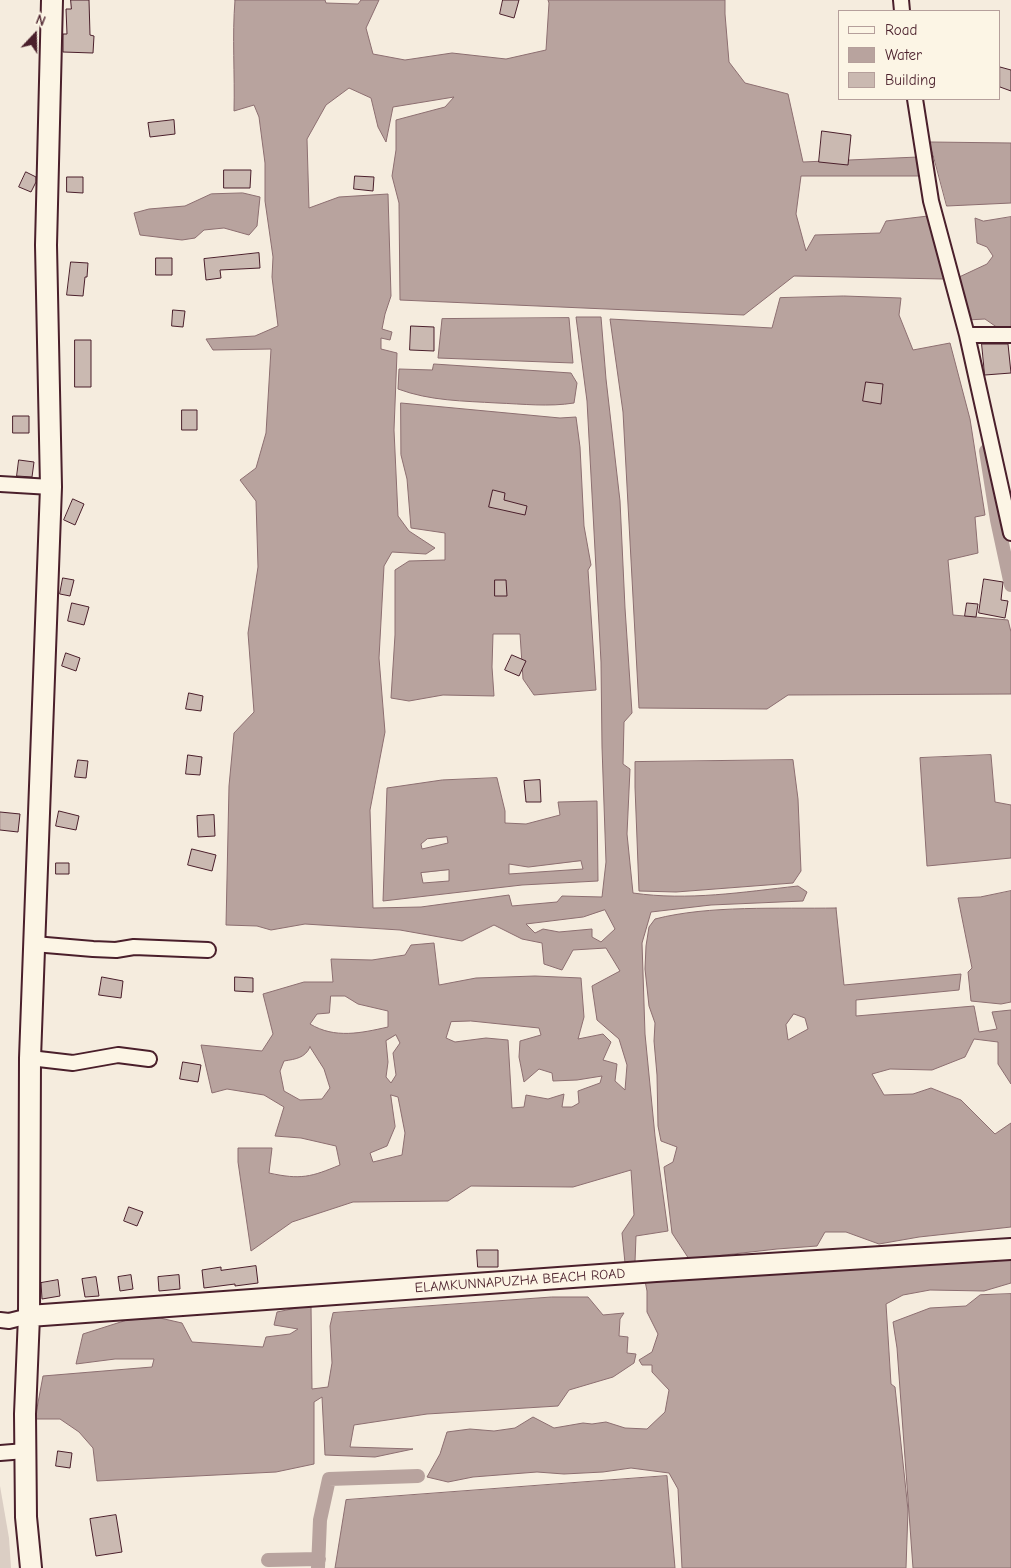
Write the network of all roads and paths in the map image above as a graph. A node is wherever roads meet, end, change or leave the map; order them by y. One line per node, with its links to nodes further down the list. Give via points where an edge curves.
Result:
1 (52, 0): 6 (main road, via 46,245)
2 (915, 100): 3 (street, via 931,201)
3 (966, 335): 4 (street); 7 (street)
4 (1011, 335)
5 (0, 484): 6 (street)
6 (51, 487): 8 (main road)
7 (1011, 533)
8 (34, 944): 9 (street, via 93,949); 10 (main road)
9 (208, 950)
10 (30, 1058): 11 (street, via 73,1063 118,1055); 13 (main road)
11 (149, 1059)
12 (1011, 1249): 13 (main road, ELAMKUNNAPUZHA BEACH ROAD)
13 (29, 1316): 14 (street); 15 (main road)
14 (0, 1320)
15 (25, 1451): 16 (street); 17 (main road)
16 (0, 1453)
17 (31, 1568)

